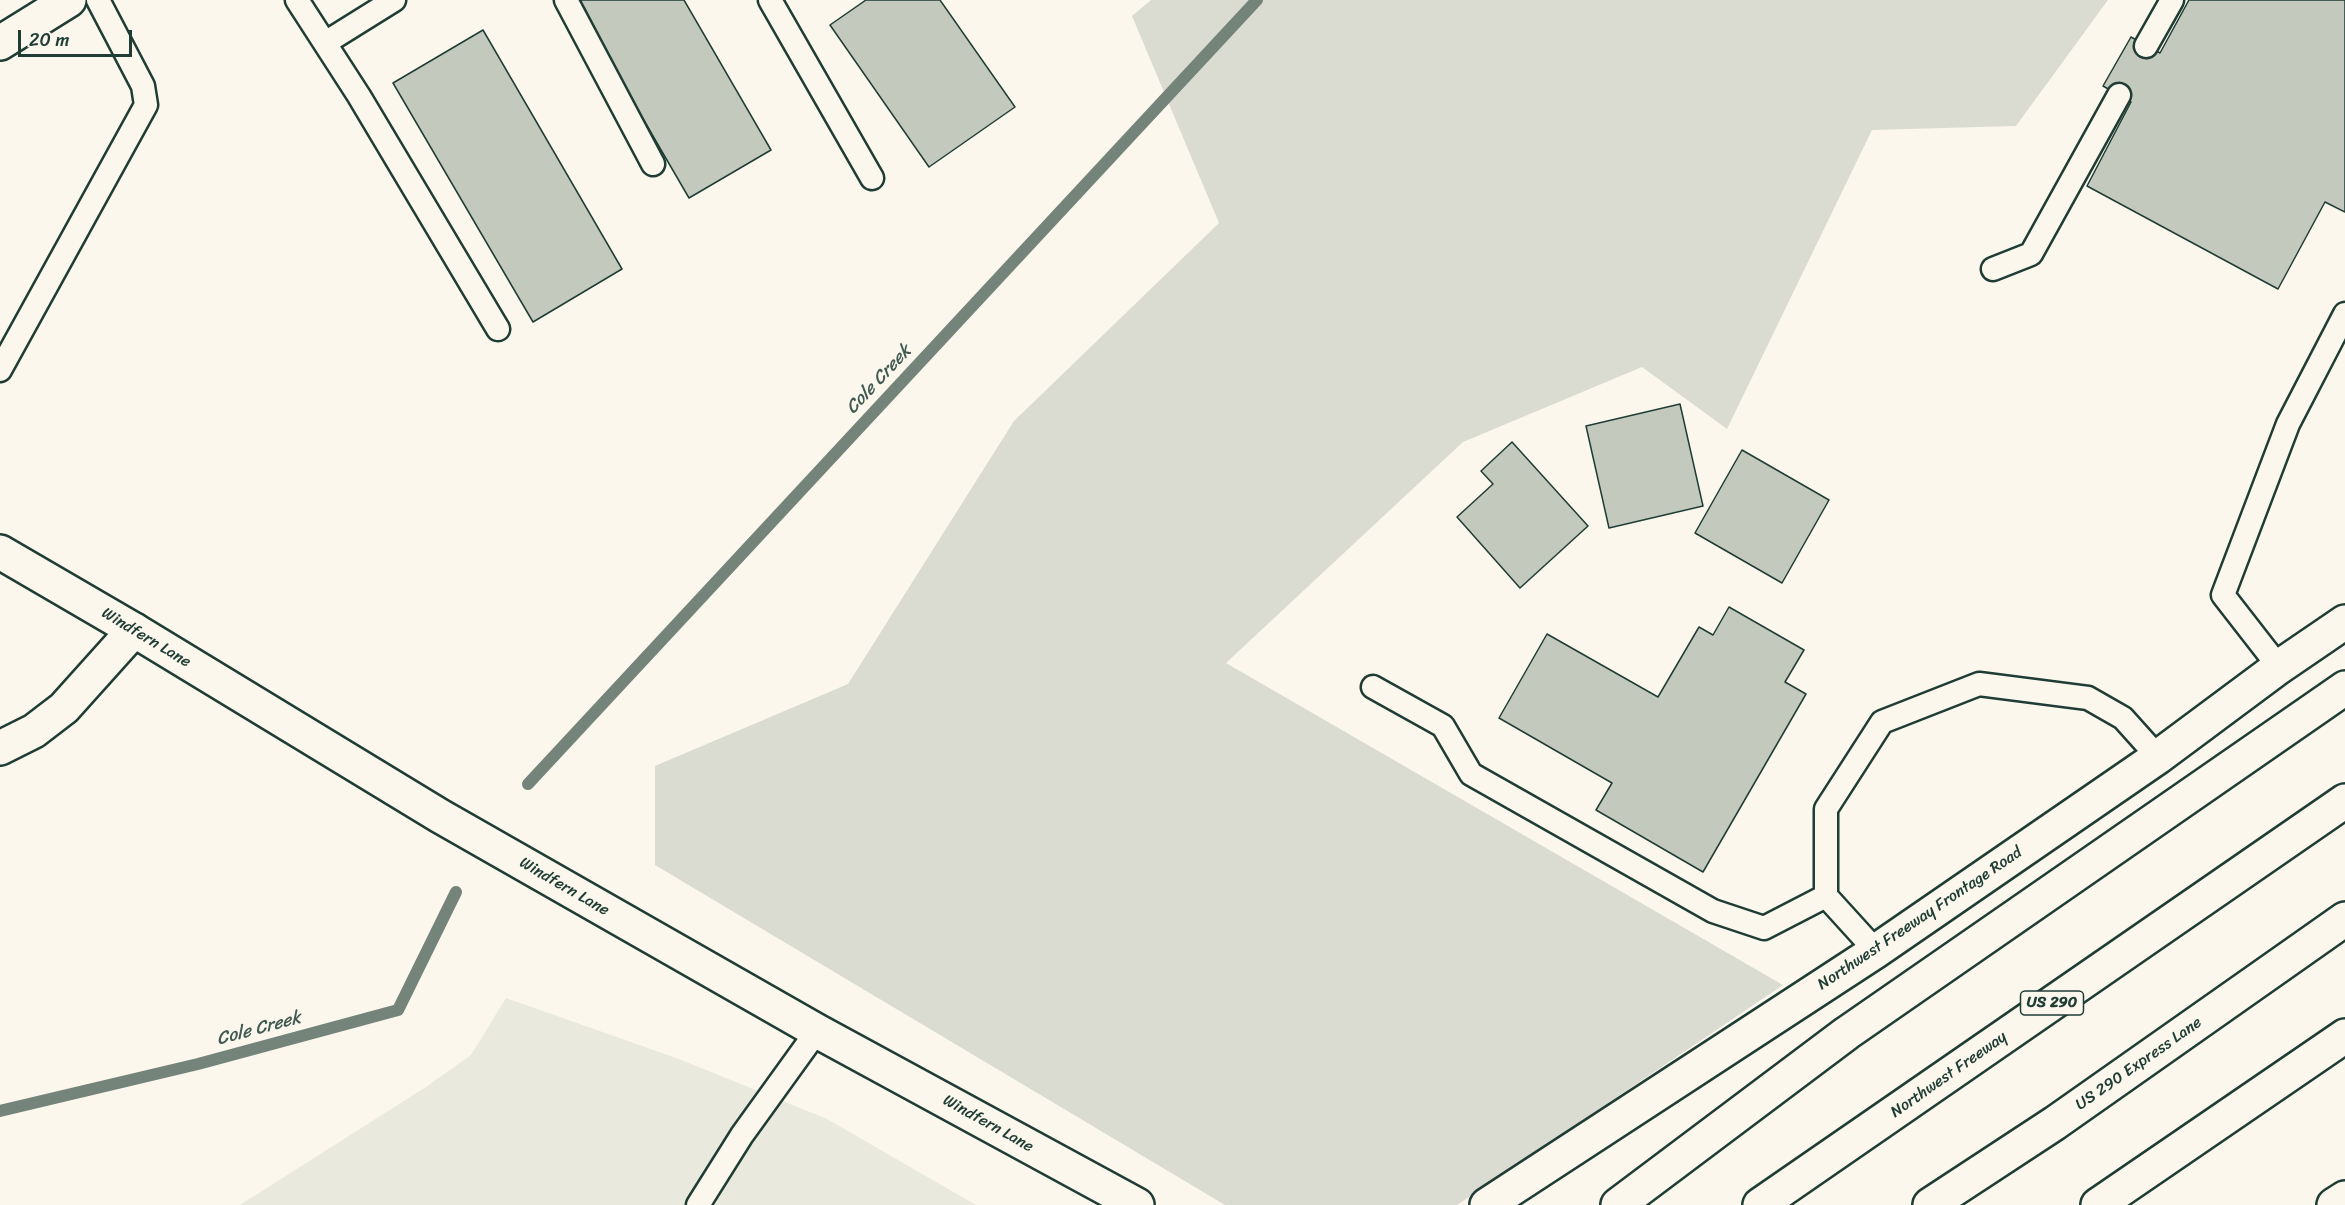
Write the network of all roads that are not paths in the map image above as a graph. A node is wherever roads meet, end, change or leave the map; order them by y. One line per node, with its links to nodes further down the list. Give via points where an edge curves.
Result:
1 (69, 0): 8 (main road)
2 (98, 0): 17 (lane, via 143,86 146,105)
3 (297, 0): 9 (lane)
4 (394, 0): 9 (lane)
5 (566, 0): 12 (lane)
6 (770, 0): 13 (lane)
7 (2172, 0): 10 (lane)
8 (2, 38)
9 (325, 43): 16 (lane)
10 (2146, 46)
11 (2120, 95): 14 (lane, via 2031,254)
12 (653, 164)
13 (872, 178)
14 (1993, 269)
15 (2345, 314): 21 (lane, via 2288,424 2223,595)
16 (498, 329)
17 (0, 370)
18 (0, 552): 20 (main road, Windfern Lane)
19 (2345, 622): 21 (main road, Northwest Freeway Frontage Road)
20 (134, 630): 24 (main road, via 64,708 34,731); 30 (main road, Windfern Lane, via 440,816)
21 (2279, 667): 25 (main road, Northwest Freeway Frontage Road)
22 (1373, 687): 27 (lane, via 1443,726 1471,774 1713,911 1764,928)
23 (2345, 688): 36 (main road, via 1847,1033)
24 (0, 748)
25 (2158, 757): 27 (lane, via 2123,718 2088,698 1979,684 1882,722 1826,809); 29 (main road, Northwest Freeway Frontage Road)
26 (2345, 801): 37 (main road, Northwest Freeway / US 290)
27 (1826, 896): 29 (lane)
28 (2345, 919): 38 (main road, US 290 Express Lane, via 2055,1123)
29 (1876, 951): 35 (main road, Northwest Freeway Frontage Road)
30 (817, 1031): 33 (lane, via 742,1135); 34 (main road, Windfern Lane)
31 (2345, 1036): 39 (main road)
32 (2345, 1198): 40 (main road)
33 (698, 1205)
34 (1137, 1205)
35 (1487, 1205)
36 (1618, 1205)
37 (1760, 1205)
38 (1930, 1205)
39 (2098, 1205)
40 (2334, 1205)

